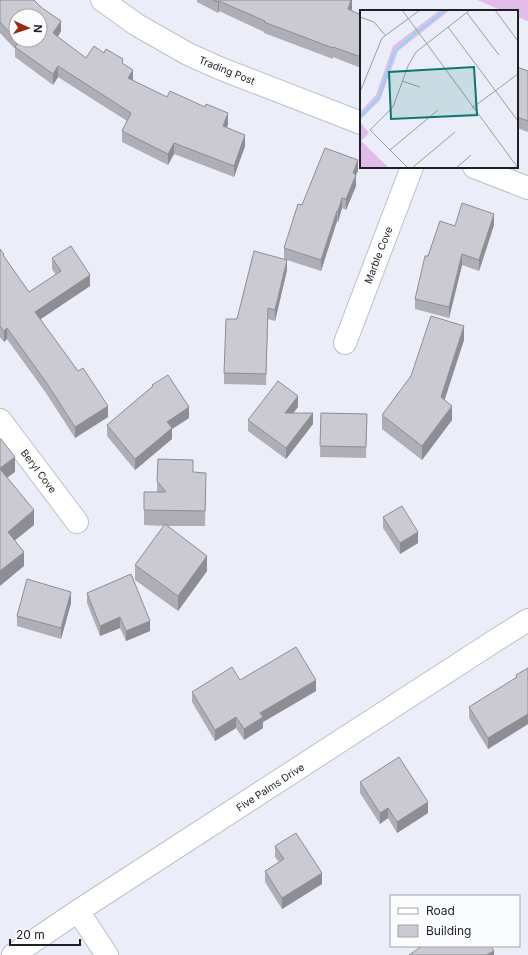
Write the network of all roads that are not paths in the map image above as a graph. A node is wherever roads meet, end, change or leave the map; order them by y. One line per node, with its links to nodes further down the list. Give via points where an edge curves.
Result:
1 (102, 0): 2 (street, Trading Post, via 137,25 188,54)
2 (360, 123)
3 (412, 168): 6 (street, Marble Cove)
4 (477, 168): 5 (street)
5 (528, 188)
6 (345, 343)
7 (0, 420): 8 (street, Beryl Cove)
8 (77, 522)
9 (528, 620): 10 (street, Five Palms Drive)
10 (78, 911): 11 (street, Five Palms Drive); 12 (street)
11 (13, 955)
12 (107, 955)

